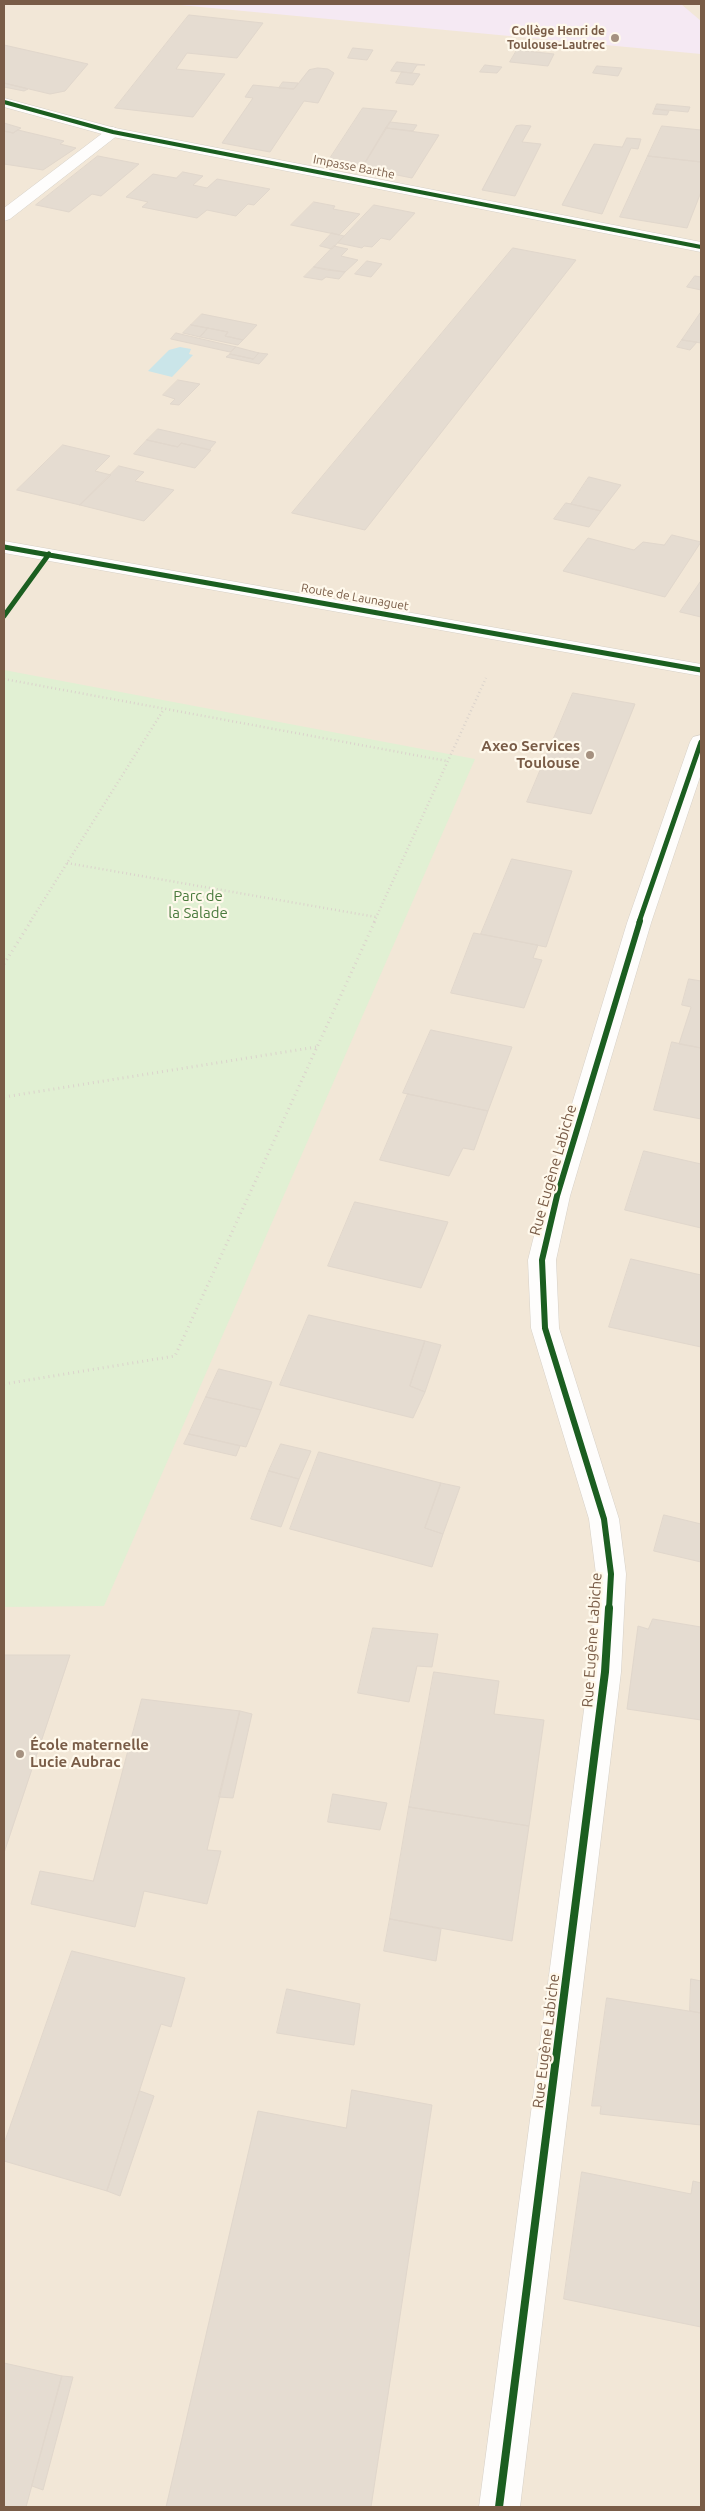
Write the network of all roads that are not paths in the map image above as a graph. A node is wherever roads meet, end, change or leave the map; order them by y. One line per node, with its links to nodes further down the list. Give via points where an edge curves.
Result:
1 (4, 102): 2 (street, Impasse Barthe)
2 (113, 132): 3 (street); 4 (street, Impasse Barthe)
3 (4, 216)
4 (701, 247)
5 (4, 547): 6 (street, Route de Launaguet)
6 (701, 670)
7 (701, 742): 8 (street, Rue Eugène Labiche, via 638,923 557,1196 542,1260 545,1328 604,1519 611,1574 605,1672)
8 (499, 2507)

